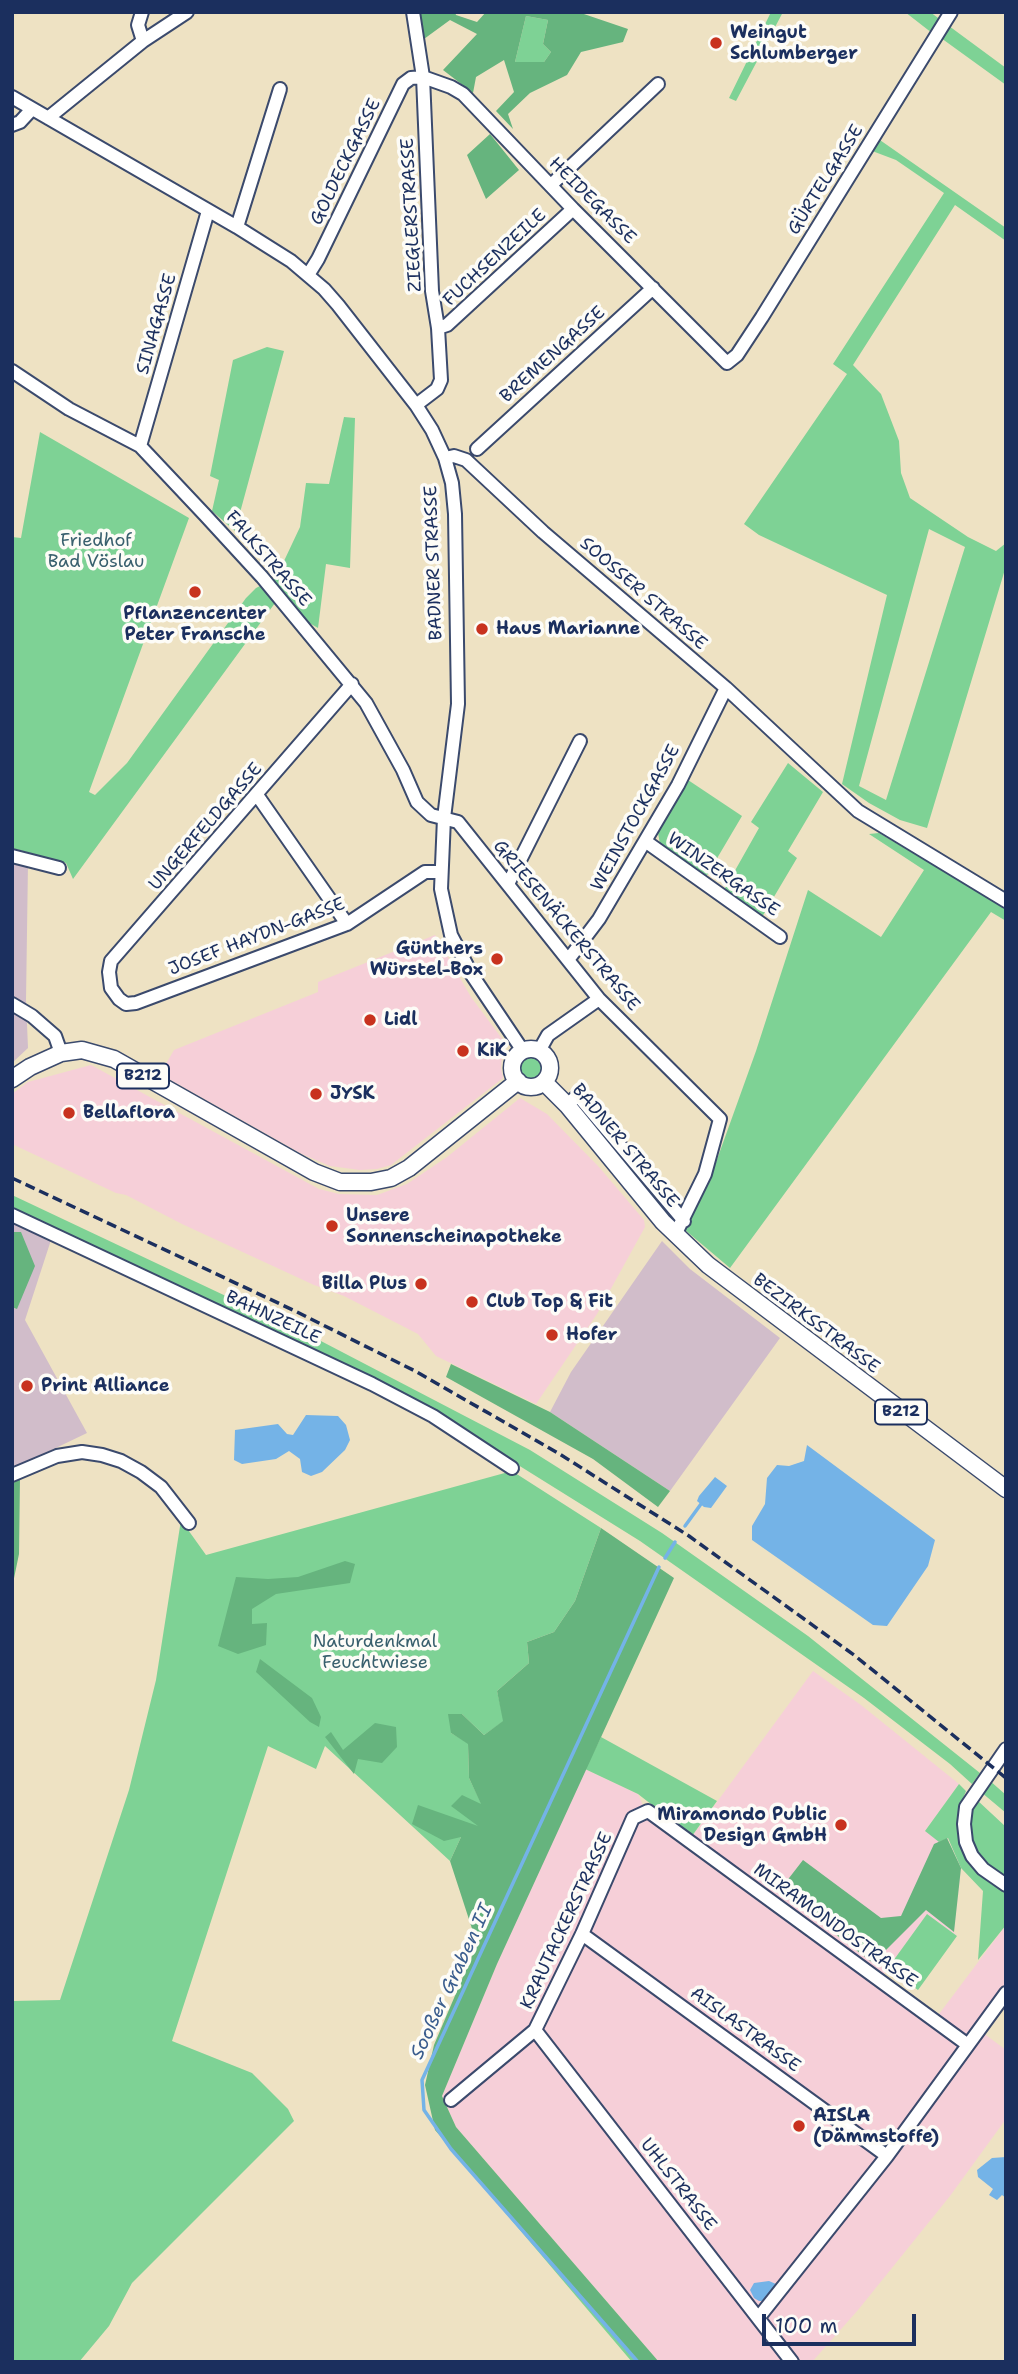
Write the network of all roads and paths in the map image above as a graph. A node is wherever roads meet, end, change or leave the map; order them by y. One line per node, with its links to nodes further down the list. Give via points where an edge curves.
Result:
1 (142, 12): 5 (street, via 138,24)
2 (187, 12): 5 (street)
3 (413, 12): 6 (street, ZIEGLERSTRASSE)
4 (951, 12): 20 (street, GÜRTELGASSE, via 762,317)
5 (143, 41): 11 (street)
6 (424, 77): 13 (street, HEIDEGASSE, via 458,90); 17 (street, GOLDECKGASSE, via 403,84); 19 (street, ZIEGLERSTRASSE, via 432,290)
7 (658, 84): 13 (street)
8 (280, 89): 16 (street)
9 (12, 97): 10 (street, BADNER STRASSE)
10 (32, 109): 11 (street, BADNER STRASSE); 12 (street)
11 (48, 118): 15 (street, BADNER STRASSE)
12 (12, 125)
13 (551, 185): 14 (street, HEIDEGASSE)
14 (573, 209): 18 (street, HEIDEGASSE); 19 (street, FUCHSENZEILE, via 447,325)
15 (208, 211): 16 (street, BADNER STRASSE); 23 (street, SINAGASSE)
16 (237, 227): 17 (street, BADNER STRASSE)
17 (308, 275): 22 (street, BADNER STRASSE, via 338,304)
18 (653, 288): 20 (street, HEIDEGASSE); 24 (street, BREMENGASSE)
19 (438, 328): 22 (street, ZIEGLERSTRASSE, via 441,380 437,389)
20 (727, 363)
21 (12, 371): 23 (street, FALKSTRASSE, via 69,409)
22 (416, 405): 25 (street, BADNER STRASSE)
23 (139, 446): 26 (street, FALKSTRASSE, via 262,576)
24 (477, 449)
25 (446, 458): 27 (street, SOOSSER STRASSE, via 466,460); 30 (street, BADNER STRASSE, via 455,514 458,704)
26 (352, 684): 29 (street, UNGERFELDGASSE); 30 (street, FALKSTRASSE, via 382,730 417,802 431,815)
27 (726, 688): 31 (street, WEINSTOCKGASSE); 36 (street, SOOSSER STRASSE, via 858,811)
28 (580, 741): 35 (street)
29 (257, 795): 37 (street); 40 (street, UNGERFELDGASSE, via 111,961 111,988)
30 (444, 818): 34 (street, BADNER STRASSE); 35 (street, GRIESENÄCKERSTRASSE, via 458,822)
31 (645, 841): 38 (street, WINZERGASSE); 39 (street, WEINSTOCKGASSE, via 599,919)
32 (12, 856): 33 (street)
33 (59, 868)
34 (440, 872): 37 (street, JOSEF HAYDN-GASSE, via 425,872); 43 (street, BADNER STRASSE, via 451,935 472,975)
35 (508, 884): 39 (street, GRIESENÄCKERSTRASSE)
36 (1006, 901)
37 (347, 924): 40 (street, JOSEF HAYDN-GASSE, via 136,1003)
38 (780, 937)
39 (568, 960): 41 (street, GRIESENÄCKERSTRASSE)
40 (119, 999)
41 (599, 999): 43 (street); 49 (street, GRIESENÄCKERSTRASSE, via 720,1119 705,1174)
42 (12, 1004): 44 (street, via 55,1036)
43 (531, 1051): 46 (main road, via 513,1064); 47 (main road, via 544,1054 550,1065)
44 (61, 1053): 45 (main road, B212); 46 (main road, B212, via 82,1050 114,1059 314,1172 340,1181 391,1178)
45 (12, 1079)
46 (518, 1081): 47 (main road, via 534,1087)
47 (544, 1082): 49 (main road, BADNER STRASSE / B212)
48 (12, 1215): 50 (street, BAHNZEILE, via 372,1384 433,1416)
49 (679, 1228): 52 (main road, BEZIRKSSTRASSE / B212, via 708,1265 764,1310)
50 (512, 1468)
51 (12, 1475): 53 (street, via 57,1456 102,1455 141,1472 160,1487)
52 (1006, 1489)
53 (189, 1523)
54 (1006, 1749): 56 (street, via 966,1807 964,1824 972,1856)
55 (648, 1811): 57 (street, KRAUTACKERSTRASSE, via 633,1818); 60 (street, MIRAMONDOSTRASSE)
56 (1006, 1885)
57 (582, 1934): 59 (street, KRAUTACKERSTRASSE); 62 (street, AISLASTRASSE)
58 (1006, 1993): 60 (street)
59 (535, 2030): 61 (street, KRAUTACKERSTRASSE); 63 (street, UHLSTRASSE)
60 (968, 2045): 62 (street)
61 (451, 2100)
62 (887, 2156): 63 (street)
63 (759, 2317): 64 (street, UHLSTRASSE)
64 (792, 2362)

